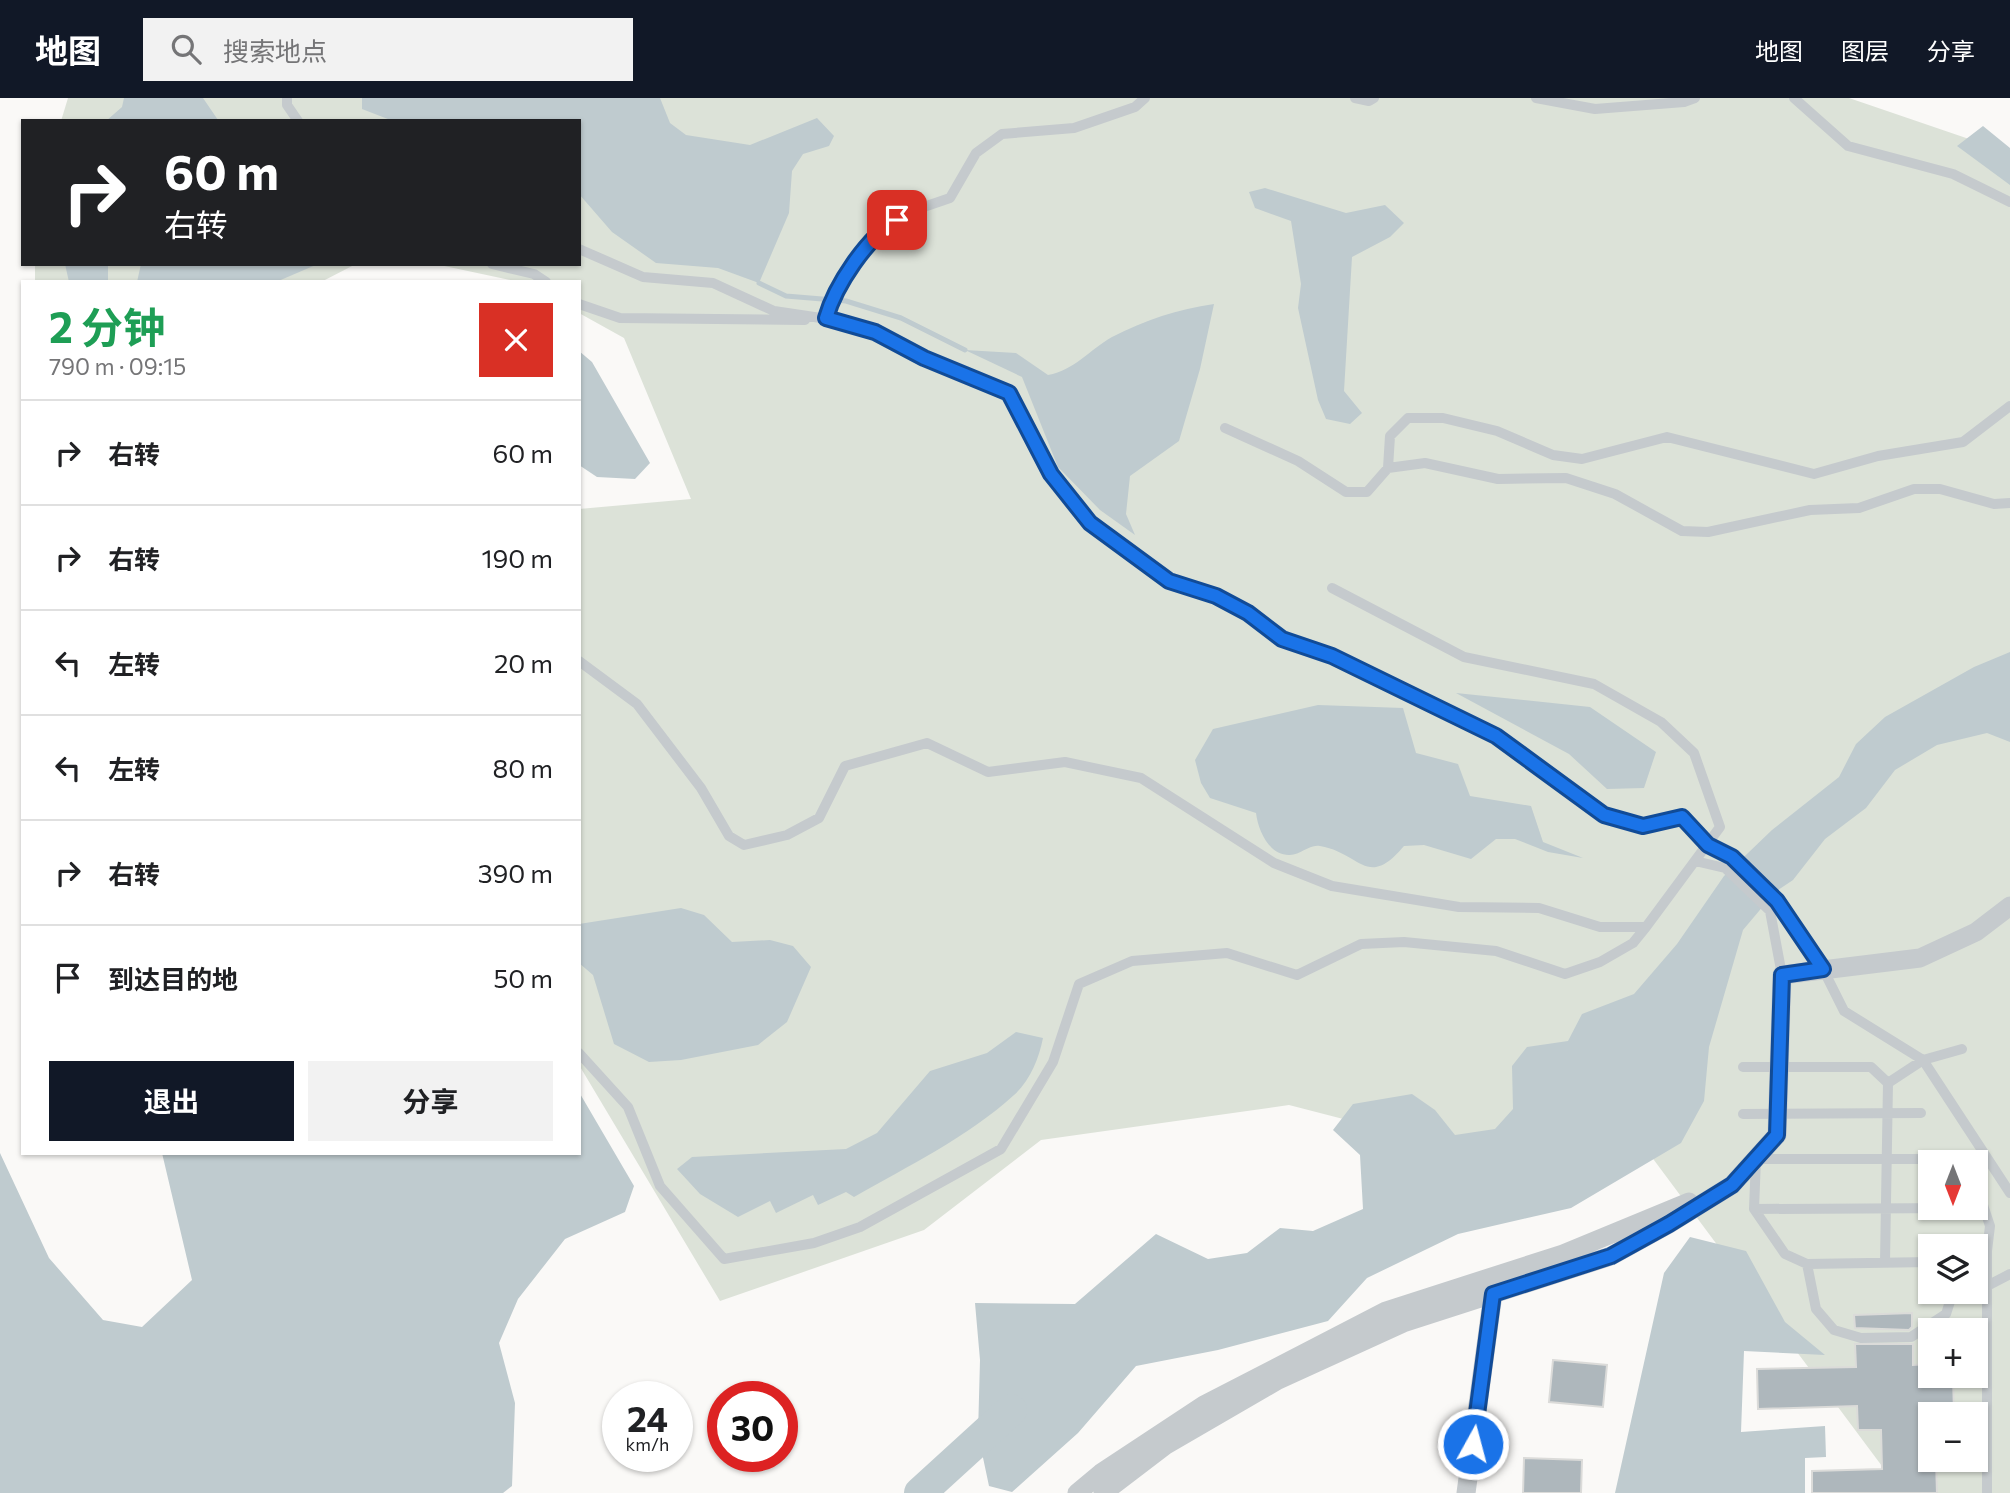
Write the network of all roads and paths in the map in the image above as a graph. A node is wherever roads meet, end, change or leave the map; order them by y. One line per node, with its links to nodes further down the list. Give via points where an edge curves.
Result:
1 (287, 98): 8 (lane)
2 (1144, 98): 14 (lane, via 1135,107 1074,128 1002,135 993,141 976,153 950,198 912,211 881,229 832,296)
3 (1354, 98): 4 (lane)
4 (1374, 98)
5 (1536, 98): 6 (lane, via 1595,109)
6 (1695, 98)
7 (1794, 98): 9 (lane, via 1848,146 1953,174)
8 (297, 119)
9 (2010, 202)
10 (581, 250): 14 (lane, via 643,277 713,283 774,311)
11 (500, 266): 12 (lane)
12 (543, 280)
13 (581, 305): 14 (lane, via 620,318)
14 (826, 318): 21 (lane, via 875,332 1009,393 1051,474 1090,523 1169,581 1216,596 1282,639 1332,656 1496,736 1604,815 1643,826 1682,817)
15 (2010, 406): 17 (lane, via 1963,442 1878,456 1814,474 1667,437 1582,459 1553,455 1497,431 1443,418 1408,418 1390,436)
16 (1225, 428): 17 (lane, via 1298,461 1346,492 1367,492)
17 (1388, 468): 18 (lane, via 1425,463 1499,479 1566,478 1615,494 1682,531 1708,532 1810,510 1859,508 1914,489 1940,489 1994,504)
18 (2010, 503)
19 (1332, 588): 21 (lane, via 1464,657 1594,684 1661,722 1694,752 1720,827)
20 (581, 662): 24 (lane, via 637,704 701,788 729,836 744,845 787,835 819,818 845,766 927,744 988,772 1065,762 1141,778 1274,863 1332,886 1459,907 1539,908 1600,926)
21 (1708, 845): 22 (lane); 25 (lane, via 1732,857 1777,901)
22 (1695, 861): 24 (lane); 26 (lane, via 1725,868 1770,911)
23 (2010, 906): 25 (street, via 1976,932 1920,958)
24 (1646, 926): 28 (lane, via 1633,943 1600,962 1564,974 1496,951 1404,942 1361,944 1297,975 1227,953 1132,961 1079,984 1053,1062 1001,1149 860,1227 814,1242 724,1259 660,1186 628,1107)
25 (1823, 969): 26 (street); 29 (lane, via 1844,1011)
26 (1782, 975): 31 (street)
27 (1962, 1049): 29 (lane)
28 (581, 1055)
29 (1923, 1060): 32 (lane); 40 (lane)
30 (1743, 1067): 31 (lane)
31 (1779, 1067): 32 (lane, via 1871,1067); 36 (street)
32 (1888, 1083): 33 (lane)
33 (1886, 1113): 34 (lane); 36 (lane); 39 (lane)
34 (1921, 1113)
35 (1743, 1114): 36 (lane)
36 (1778, 1114): 37 (street, via 1777,1135)
37 (1756, 1159): 39 (lane); 41 (lane); 51 (street, via 1732,1185 1611,1256)
38 (1918, 1159): 39 (lane)
39 (1887, 1160): 43 (lane)
40 (2010, 1193)
41 (1754, 1209): 43 (lane); 48 (lane, via 1785,1254)
42 (1918, 1209): 43 (lane)
43 (1885, 1210): 46 (lane)
44 (1987, 1220): 45 (lane)
45 (1988, 1243)
46 (1885, 1262): 47 (lane); 48 (lane)
47 (1918, 1262)
48 (1807, 1264): 52 (lane, via 1816,1309 1834,1330 1861,1338 1912,1337 1946,1314)
49 (2010, 1274): 50 (lane)
50 (1988, 1285)
51 (1488, 1286): 55 (street, via 1386,1311 1288,1359 1204,1405); 56 (street, via 1278,1380 1166,1445); 57 (street)
52 (1949, 1304)
53 (1987, 1304): 54 (lane)
54 (1987, 1492)
55 (1077, 1493)
56 (1102, 1493)
57 (1466, 1493)

